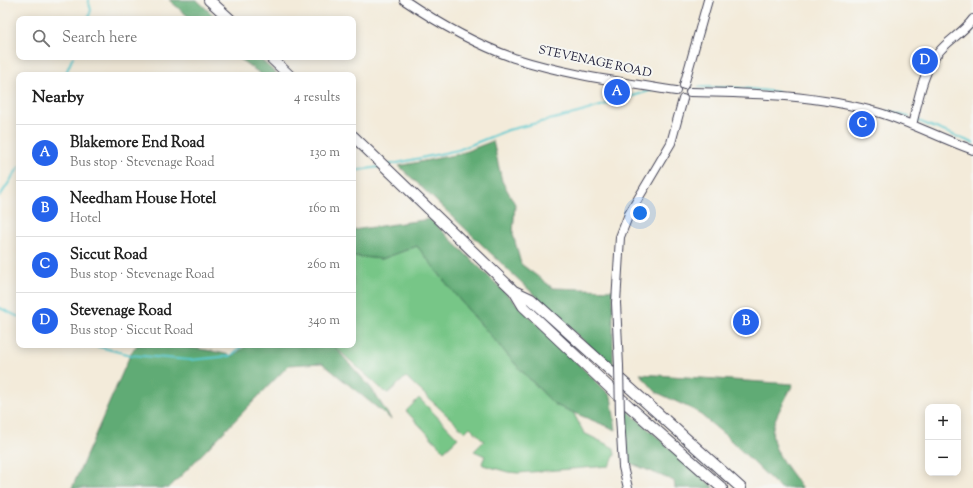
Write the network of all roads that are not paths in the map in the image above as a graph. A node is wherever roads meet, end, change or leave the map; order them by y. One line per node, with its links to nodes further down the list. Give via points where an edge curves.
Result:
1 (209, 0): 4 (main road)
2 (404, 0): 10 (street, STEVENAGE ROAD, via 466,38 514,57 555,70)
3 (708, 0): 9 (street)
4 (227, 16)
5 (973, 19): 6 (street)
6 (969, 29): 13 (street, via 942,49 932,62)
7 (273, 60): 8 (main road)
8 (286, 72)
9 (684, 85): 10 (street, via 680,85); 11 (street)
10 (676, 91): 12 (street, via 679,98)
11 (690, 92): 12 (street); 13 (street, via 749,94 839,103 880,113)
12 (683, 99): 17 (street, bridge, via 671,143 629,214 620,237 616,303 623,467)
13 (912, 126): 15 (street)
14 (356, 139): 16 (main road)
15 (973, 150)
16 (514, 291): 18 (main road, via 523,306 629,406); 19 (main road, via 531,299 638,398)
17 (628, 488)
18 (722, 488)
19 (741, 488)

